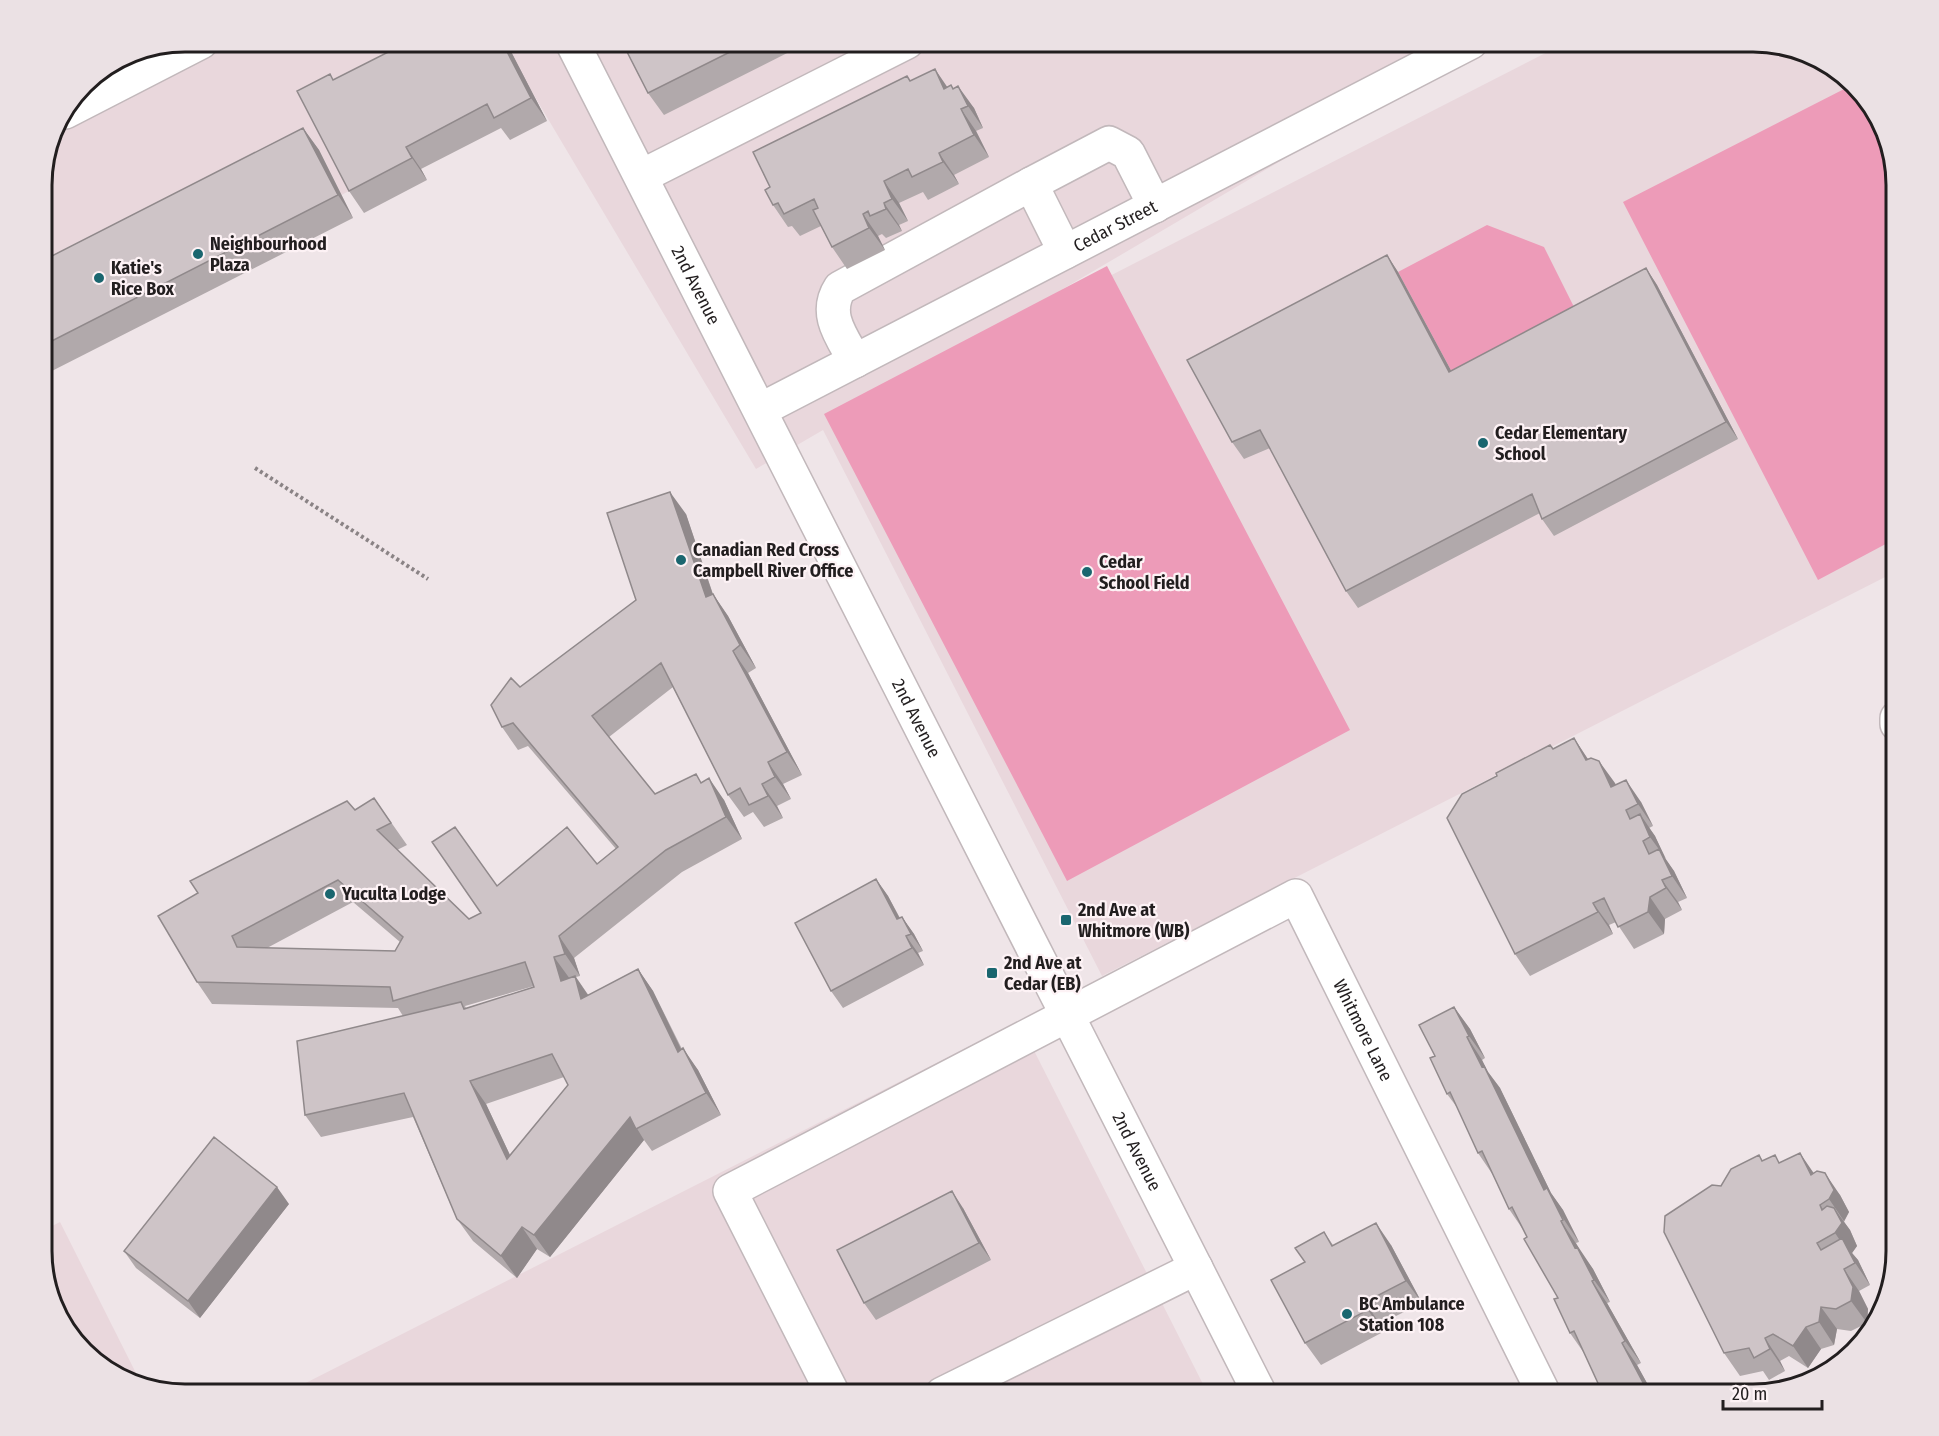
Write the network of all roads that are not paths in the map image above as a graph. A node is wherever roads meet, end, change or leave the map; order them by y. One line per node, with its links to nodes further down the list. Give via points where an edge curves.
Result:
1 (1451, 52): 8 (street, Cedar Street)
2 (180, 53): 5 (street)
3 (578, 53): 6 (street, 2nd Avenue)
4 (886, 53): 6 (street)
5 (81, 104)
6 (642, 176): 11 (street, 2nd Avenue)
7 (1031, 184): 8 (street, via 1109,143 1128,153); 9 (street); 10 (street, via 840,288 833,300 833,319)
8 (1155, 206): 9 (street, Cedar Street)
9 (1065, 252): 10 (street, Cedar Street)
10 (855, 361): 11 (street, Cedar Street)
11 (760, 410): 12 (street, 2nd Avenue)
12 (1067, 1015): 13 (street, 2nd Avenue); 14 (street, via 730,1191); 17 (street, Whitmore Lane, via 1296,896)
13 (1196, 1268): 15 (street); 16 (street, 2nd Avenue)
14 (828, 1384)
15 (962, 1384)
16 (1255, 1384)
17 (1539, 1384)

